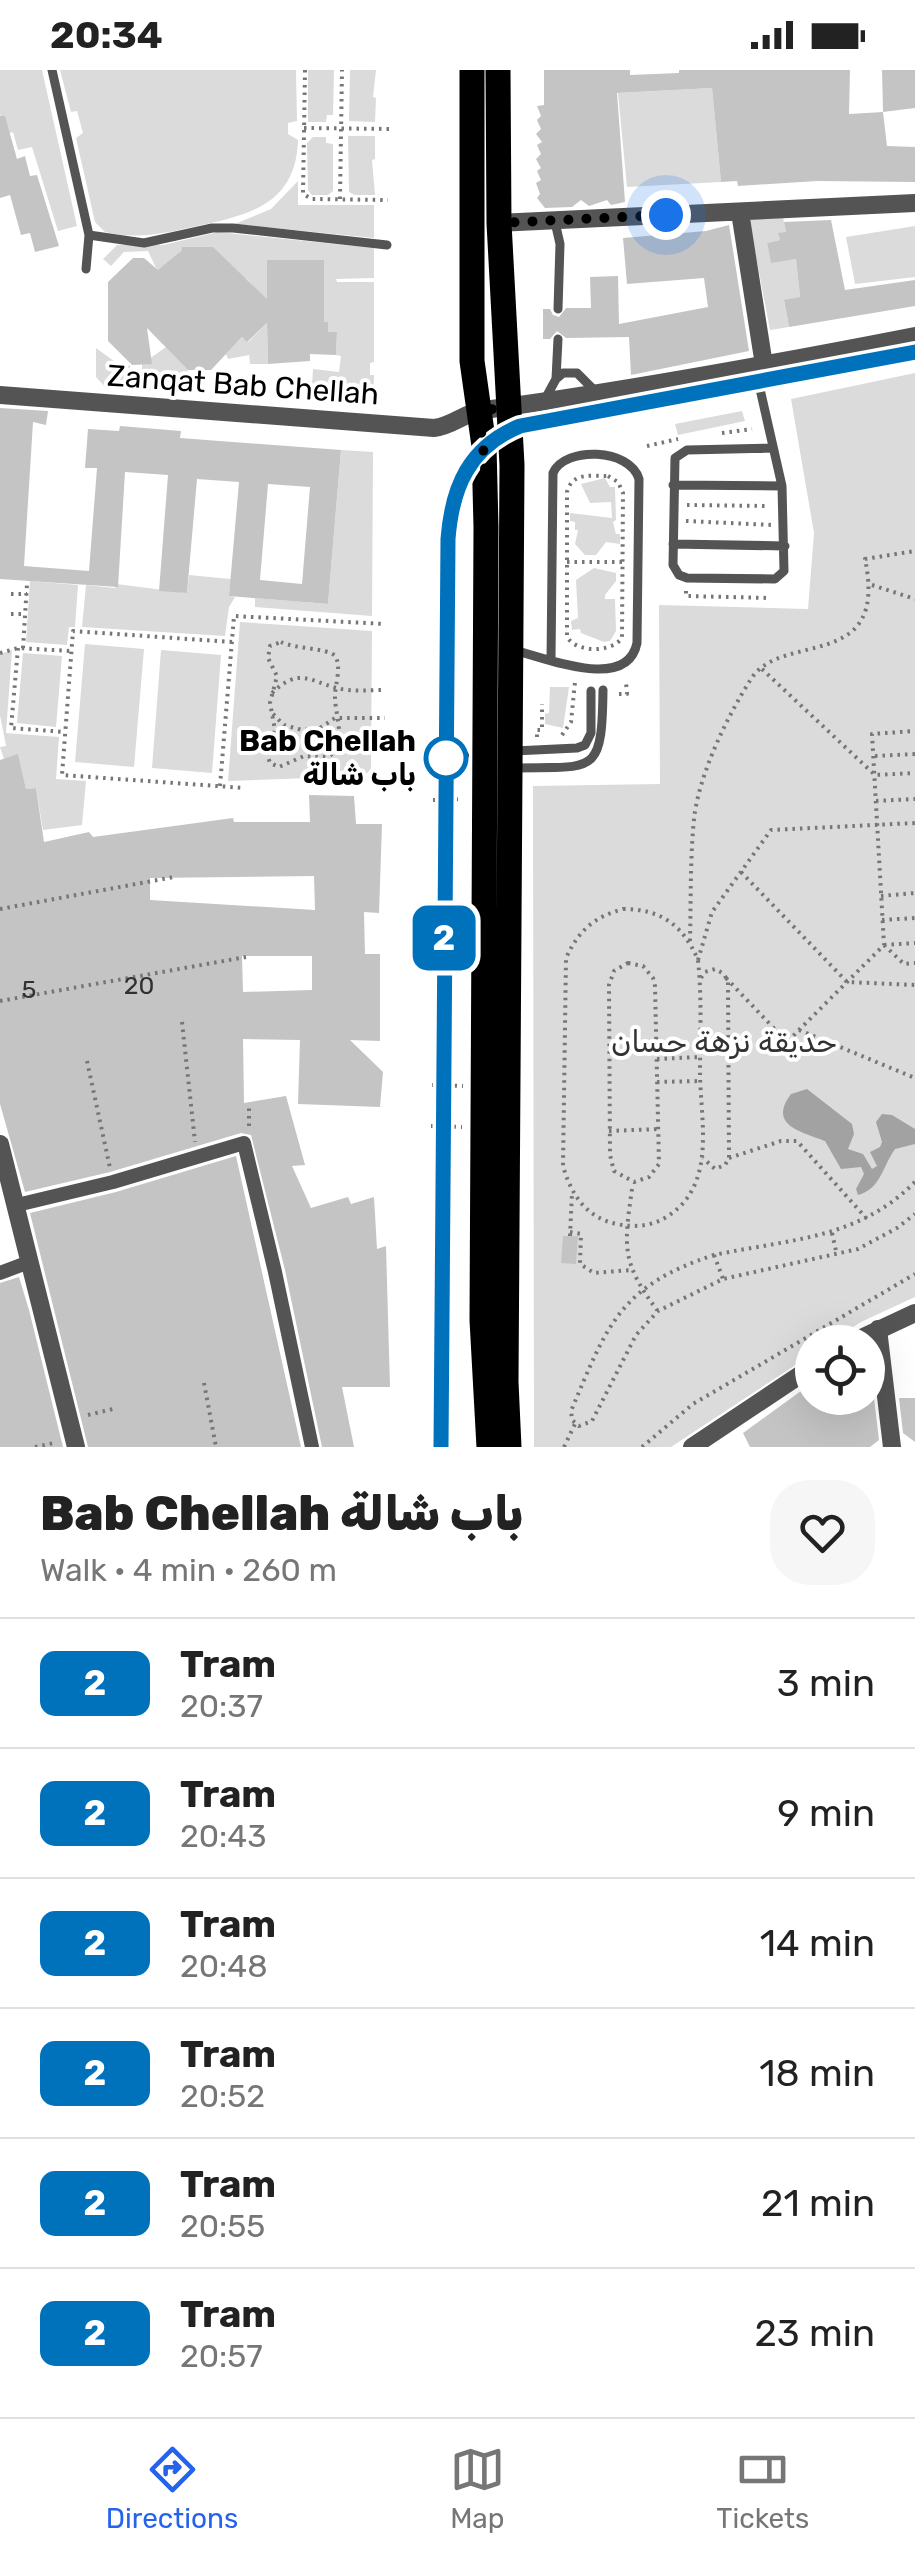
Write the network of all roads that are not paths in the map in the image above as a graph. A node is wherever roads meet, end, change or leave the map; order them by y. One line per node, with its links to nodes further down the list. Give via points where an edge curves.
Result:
1 (52, 70): 8 (lane)
2 (472, 70): 20 (main road, via 472,360)
3 (498, 70): 7 (main road)
4 (915, 203): 5 (street)
5 (740, 212): 6 (street); 14 (street)
6 (555, 220): 7 (street); 11 (lane)
7 (499, 223): 19 (main road)
8 (89, 235): 9 (lane, via 144,243 234,228); 10 (lane)
9 (386, 245)
10 (86, 269)
11 (558, 308)
12 (915, 336): 14 (street, Zanqat Bab Chellah)
13 (558, 338): 15 (lane)
14 (760, 366): 17 (street, Zanqat Bab Chellah); 21 (lane)
15 (556, 380): 17 (lane, via 578,373); 18 (lane)
16 (0, 395): 20 (street, Zanqat Bab Chellah, via 434,428)
17 (600, 395): 18 (street, Zanqat Bab Chellah)
18 (542, 402): 19 (street, Zanqat Bab Chellah)
19 (508, 407): 20 (street, Zanqat Bab Chellah); 26 (main road)
20 (478, 411): 36 (main road, via 486,527)
21 (773, 448): 22 (lane, via 682,451); 23 (lane)
22 (673, 485): 23 (lane); 24 (lane)
23 (782, 486): 25 (lane)
24 (673, 544): 25 (lane); 25 (lane, via 674,569 686,578 775,579 784,571)
25 (784, 546)
26 (510, 650): 27 (lane); 30 (main road)
27 (552, 660): 27 (lane, via 552,473 573,456 623,458 639,479 636,649 626,664 614,667 578,668)
28 (603, 690): 30 (lane, via 601,745 589,762)
29 (591, 691): 30 (lane, via 585,745)
30 (509, 759): 44 (main road)
31 (0, 1144): 32 (street)
32 (17, 1205): 33 (street); 41 (street, via 244,1143)
33 (29, 1262): 34 (street); 40 (street)
34 (0, 1274)
35 (915, 1314): 37 (street)
36 (482, 1320): 42 (main road); 43 (main road)
37 (885, 1326)
38 (795, 1378): 45 (street)
39 (885, 1388): 46 (street)
40 (76, 1447)
41 (312, 1447)
42 (474, 1447)
43 (489, 1447)
44 (509, 1447)
45 (692, 1447)
46 (892, 1447)

